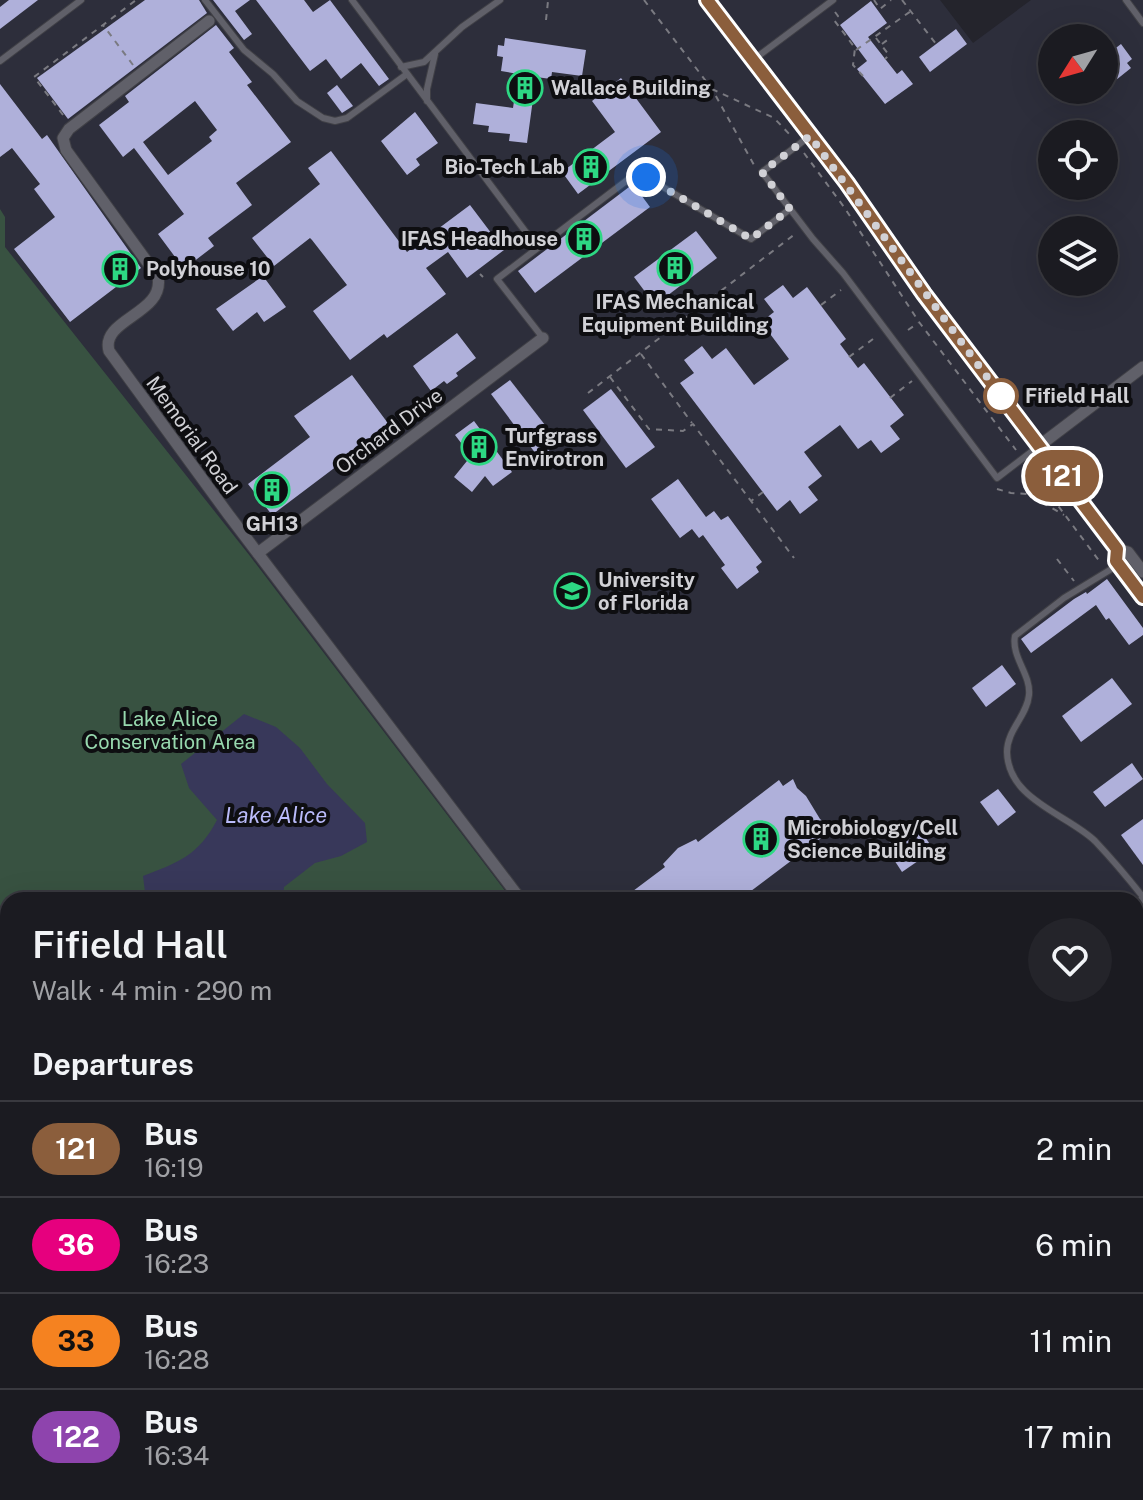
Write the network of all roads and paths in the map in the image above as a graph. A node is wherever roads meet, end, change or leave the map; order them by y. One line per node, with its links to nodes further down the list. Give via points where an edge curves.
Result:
1 (81, 0): 30 (lane)
2 (136, 0): 21 (path)
3 (205, 0): 32 (lane, via 244,50 297,101 323,118 347,118)
4 (352, 0): 31 (lane)
5 (500, 0): 27 (lane)
6 (644, 0): 35 (path)
7 (707, 0): 29 (street)
8 (833, 0): 29 (lane)
9 (874, 0): 10 (path, via 879,10)
10 (891, 0)
11 (902, 0): 15 (path)
12 (911, 0): 15 (path)
13 (1126, 0): 20 (lane)
14 (548, 1): 18 (path)
15 (906, 4): 16 (path)
16 (911, 11): 22 (path); 24 (path)
17 (838, 16): 26 (path, via 834,20)
18 (546, 20)
19 (209, 21): 33 (street)
20 (1143, 23)
21 (103, 25): 33 (path); 37 (path, via 34,77)
22 (876, 37): 25 (path); 26 (path)
23 (890, 38): 25 (path)
24 (936, 44)
25 (881, 45): 28 (path, via 889,55)
26 (855, 50): 34 (path, via 853,65)
27 (435, 54): 31 (lane); 36 (lane)
28 (885, 59)
29 (753, 60): 39 (street)
30 (0, 61)
31 (401, 67): 32 (lane)
32 (407, 74): 36 (lane)
33 (140, 75): 37 (street)
34 (863, 76)
35 (712, 89): 38 (path, via 768,114); 41 (path)
36 (427, 101): 44 (lane)
37 (72, 127): 67 (street, Memorial Road, via 63,138 66,150 153,268 159,286 154,298 111,334 109,351)
38 (791, 136)
39 (810, 136): 42 (lane, via 762,172); 59 (street)
40 (804, 153): 47 (path)
41 (756, 170)
42 (790, 209): 44 (lane, via 751,239 637,175); 59 (lane, via 997,478)
43 (796, 233): 51 (path)
44 (537, 247): 50 (lane, via 497,279)
45 (842, 289): 46 (path)
46 (821, 305)
47 (919, 322): 48 (path); 60 (path)
48 (908, 330)
49 (878, 335): 52 (path)
50 (543, 338): 67 (street, Orchard Drive)
51 (640, 353): 54 (path); 58 (path)
52 (849, 357)
53 (1143, 367): 59 (street)
54 (609, 376): 56 (path); 58 (path, via 649,429 683,431)
55 (913, 381): 57 (path)
56 (588, 393)
57 (890, 398)
58 (693, 424): 64 (path)
59 (1039, 446): 66 (street)
60 (1013, 447)
61 (1033, 469): 65 (path)
62 (996, 488): 65 (path, via 1028,494)
63 (763, 492): 64 (path)
64 (751, 501): 68 (path)
65 (1065, 515): 70 (path)
66 (1117, 549): 70 (street); 71 (street, via 1128,552)
67 (258, 553): 74 (street, Memorial Road)
68 (794, 558)
69 (1057, 559): 72 (path)
70 (1112, 566): 73 (street); 75 (lane, via 1015,636 1029,696 1007,753 1023,789 1093,839)
71 (1143, 572)
72 (1077, 585)
73 (1143, 597)
74 (515, 892)
75 (1137, 892)

